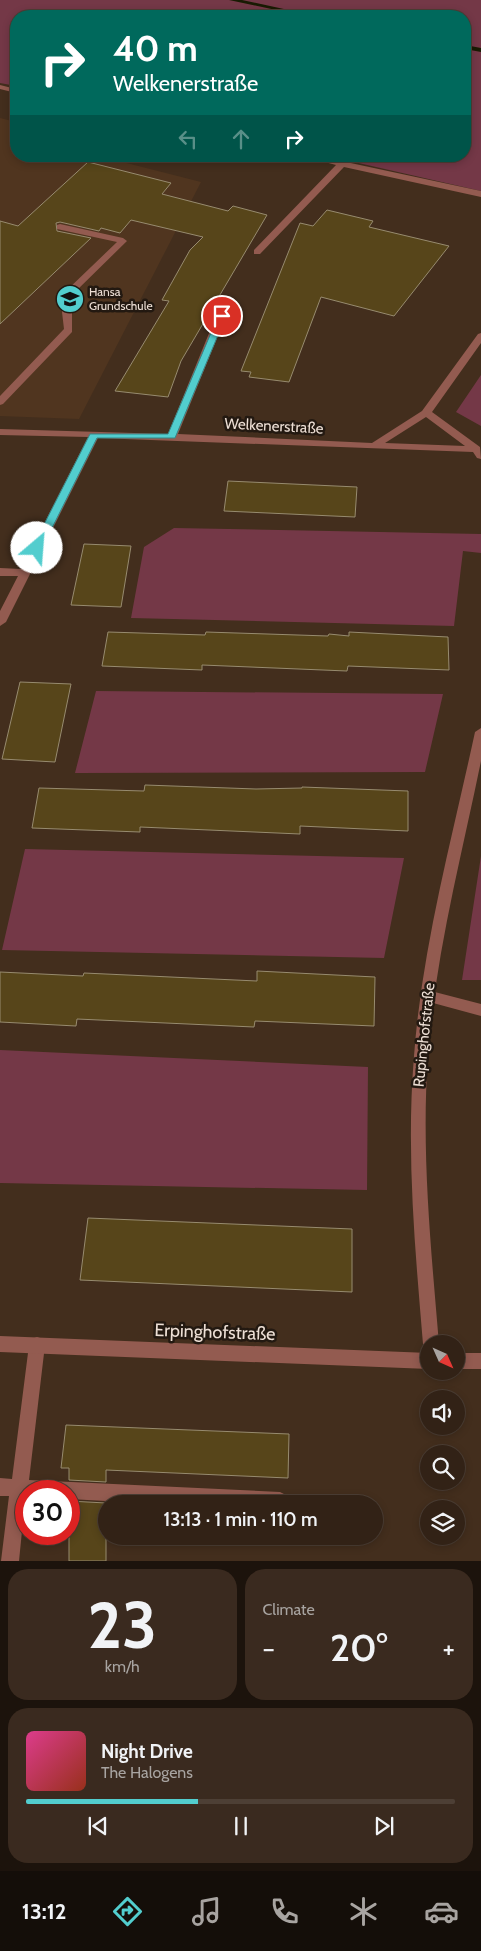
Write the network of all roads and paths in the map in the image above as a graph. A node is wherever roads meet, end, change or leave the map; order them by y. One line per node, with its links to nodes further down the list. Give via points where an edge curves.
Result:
1 (333, 162): 2 (street)
2 (342, 164): 3 (street); 5 (street)
3 (481, 194)
4 (60, 227): 8 (street, via 122,242 70,292 69,330)
5 (257, 252)
6 (222, 316): 12 (street)
7 (481, 336): 9 (street)
8 (0, 402)
9 (426, 413): 13 (street); 14 (street)
10 (0, 432): 11 (street, Welkenerstraße)
11 (94, 436): 12 (street, Welkenerstraße); 16 (street)
12 (172, 436): 13 (street, Welkenerstraße)
13 (374, 446): 14 (street, Welkenerstraße)
14 (478, 452)
15 (0, 572): 16 (street)
16 (24, 573): 17 (street)
17 (0, 622)
18 (481, 732): 19 (street, Rupinghofstraße)
19 (427, 996): 20 (street); 21 (street, Rupinghofstraße, via 418,1102 420,1192)
20 (481, 1010)
21 (430, 1335)
22 (0, 1344): 23 (street, Erpinghofstraße)
23 (36, 1346): 24 (street, Erpinghofstraße); 27 (street)
24 (420, 1360)
25 (465, 1361): 26 (street)
26 (481, 1361)
27 (20, 1480)
28 (0, 1487): 29 (street)
29 (15, 1488)
30 (80, 1491): 31 (street)
31 (160, 1495)
32 (15, 1520): 33 (street)
33 (10, 1561)

